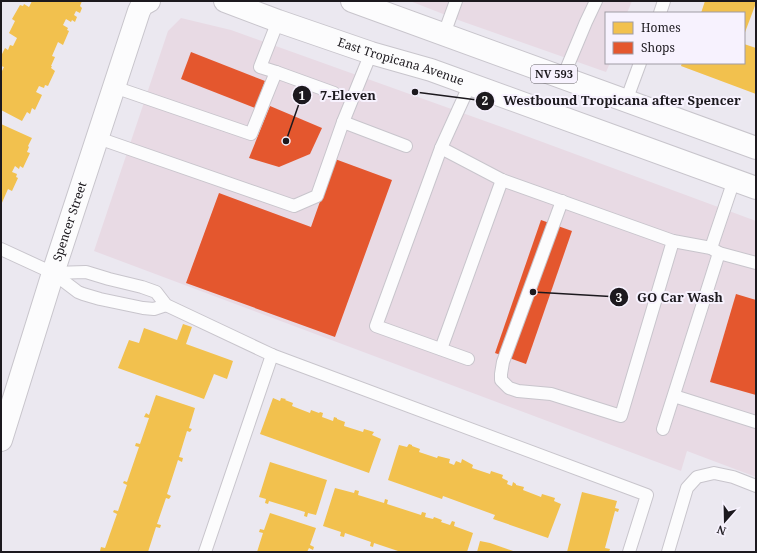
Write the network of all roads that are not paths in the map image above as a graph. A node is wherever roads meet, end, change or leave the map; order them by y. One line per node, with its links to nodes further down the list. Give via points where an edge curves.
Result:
1 (225, 1): 8 (main road, East Tropicana Avenue)
2 (352, 1): 9 (main road, NV 593)
3 (456, 1): 9 (lane)
4 (596, 1): 13 (lane)
5 (664, 1): 7 (lane)
6 (143, 2): 15 (main road, Spencer Street)
7 (660, 12)
8 (278, 21): 10 (main road, East Tropicana Avenue); 12 (lane, via 260,67)
9 (444, 34): 13 (main road, NV 593)
10 (371, 53): 14 (main road, East Tropicana Avenue); 18 (lane)
11 (640, 64): 17 (lane)
12 (276, 72): 15 (lane, via 251,134); 16 (lane)
13 (563, 78): 17 (main road, NV 593)
14 (470, 84): 21 (lane); 25 (main road, East Tropicana Avenue)
15 (114, 87): 19 (main road, Spencer Street)
16 (334, 93)
17 (626, 101): 22 (main road, NV 593)
18 (343, 122): 19 (lane, via 317,196 294,206); 20 (lane)
19 (98, 138): 32 (main road, Spencer Street)
20 (406, 146)
21 (441, 148): 24 (lane); 36 (lane, via 376,326)
22 (756, 148)
23 (756, 170): 25 (main road, via 742,173)
24 (502, 180): 27 (lane); 36 (lane)
25 (734, 180): 26 (main road, East Tropicana Avenue); 30 (lane)
26 (756, 188)
27 (562, 201): 28 (lane); 28 (lane, via 503,362 501,380 509,388 551,394 621,416)
28 (673, 241): 30 (lane)
29 (1, 249): 32 (lane)
30 (715, 251): 31 (lane); 39 (lane)
31 (756, 263)
32 (53, 273): 33 (lane, via 86,272); 34 (lane, via 78,292); 42 (main road, Spencer Street)
33 (130, 284): 34 (lane); 35 (lane, via 156,292)
34 (125, 304): 35 (lane, via 154,309)
35 (166, 305): 37 (lane)
36 (441, 349): 38 (lane)
37 (272, 355): 44 (lane); 45 (lane, via 647,495)
38 (468, 359)
39 (674, 396): 40 (lane); 41 (lane)
40 (756, 422)
41 (663, 429)
42 (1, 440)
43 (756, 486): 46 (lane, via 714,472 697,477 687,488)
44 (205, 552)
45 (629, 552)
46 (668, 552)

